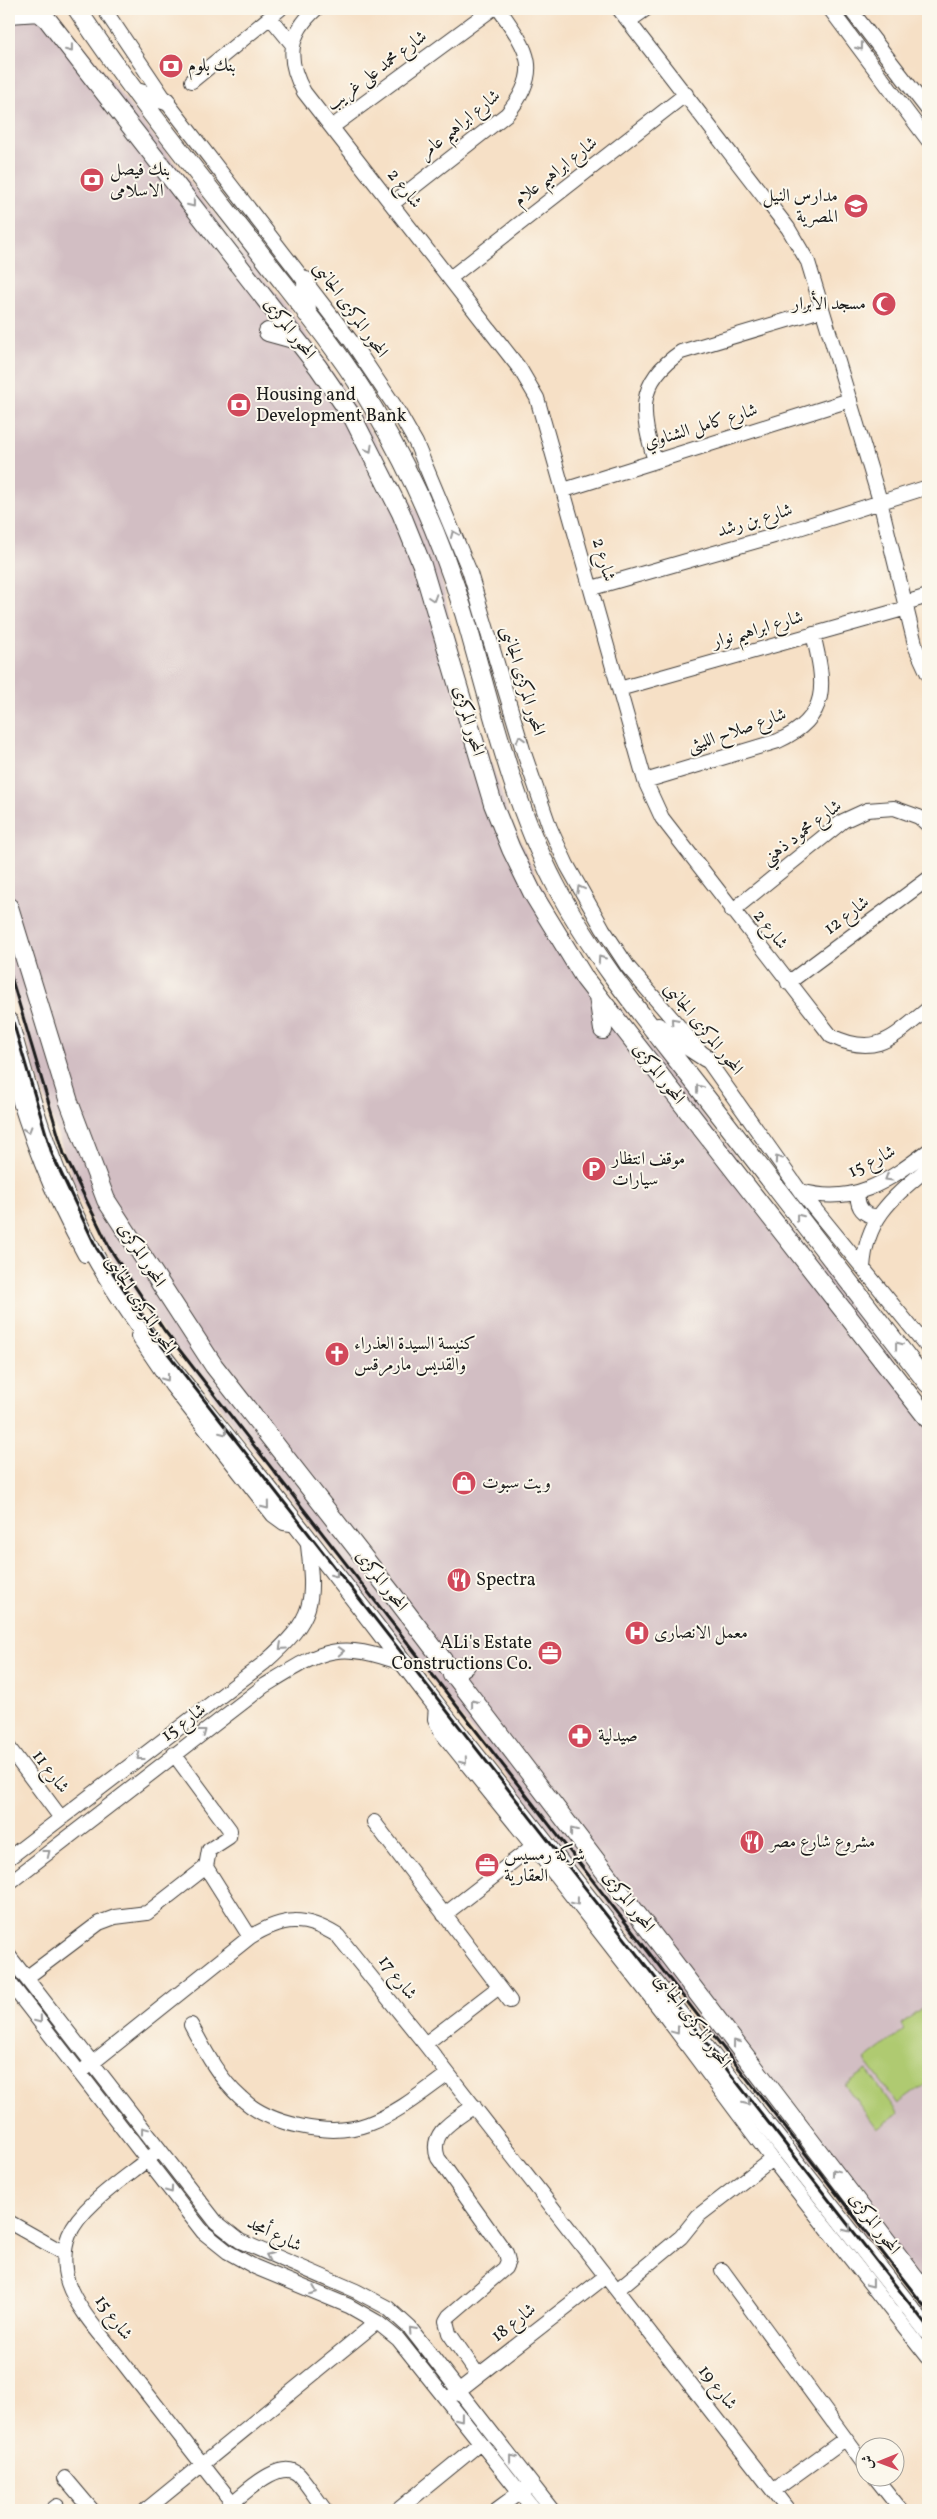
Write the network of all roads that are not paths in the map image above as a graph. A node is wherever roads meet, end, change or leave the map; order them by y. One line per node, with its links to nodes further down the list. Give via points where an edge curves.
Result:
1 (76, 9): 17 (main road, المحور المركزى)
2 (104, 9): 19 (street, المحور المركزى الجانبى)
3 (316, 9): 15 (street, شارع 2, via 304,20)
4 (492, 9): 21 (street, شارع محمد على غريب)
5 (498, 9): 23 (street, شارع ابراهيم عامر, via 523,43 528,62 527,81 520,99 507,114)
6 (619, 9): 13 (street)
7 (646, 9): 13 (street)
8 (830, 9): 14 (street)
9 (37, 10): 12 (main road); 29 (main road, المحور المركزى, one-way to 29)
10 (851, 10): 14 (street); 20 (street)
11 (275, 13): 15 (street); 16 (street)
12 (9, 14)
13 (629, 21): 18 (street)
14 (840, 21): 22 (street, one-way to 22)
15 (293, 45): 21 (street, شارع 2, via 291,56 295,75)
16 (192, 81)
17 (134, 91): 19 (main road); 27 (main road, المحور المركزى)
18 (686, 94): 24 (street, شارع ابراهيم علام); 26 (street, via 800,244 815,281)
19 (166, 101): 25 (street, المحور المركزى الجانبى)
20 (928, 110)
21 (332, 128): 23 (street, شارع 2)
22 (928, 140)
23 (392, 204): 24 (street, شارع 2)
24 (450, 278): 33 (street, شارع 2, via 530,383)
25 (306, 281): 27 (main road); 56 (street, المحور المركزى الجانبى, one-way to 25, via 628,967 585,900 536,791 469,570 416,443 374,374)
26 (822, 310): 30 (street); 31 (street, via 681,352 666,362 654,376 646,394 644,411 645,428)
27 (307, 314): 39 (main road, المحور المركزى, via 373,407 422,503 445,557)
28 (268, 332): 29 (main road)
29 (297, 340): 42 (main road, المحور المركزى, one-way to 42, via 353,418 401,513 437,610)
30 (850, 400): 31 (street, شارع كامل الشناوي); 34 (street)
31 (655, 461): 33 (street, شارع كامل الشناوي)
32 (928, 486): 34 (street, شارع بن رشد)
33 (564, 490): 35 (street, شارع 2)
34 (880, 501): 35 (street, شارع بن رشد, via 774,536); 37 (street)
35 (592, 588): 41 (street, شارع 2)
36 (928, 596): 37 (street, شارع ابراهيم نوار)
37 (906, 605): 38 (street, شارع ابراهيم نوار); 40 (street, via 916,648)
38 (813, 634): 41 (street, شارع ابراهيم نوار); 45 (street, شارع صلاح الليثى, via 822,673 822,690 817,708 808,722 794,734 778,740)
39 (475, 654): 42 (main road, via 476,692 471,697); 43 (main road, المحور المركزى)
40 (928, 674)
41 (619, 689): 45 (street, شارع 2)
42 (461, 696): 44 (main road, المحور المركزى)
43 (492, 715): 44 (main road, via 481,713 475,721); 53 (main road, المحور المركزى, one-way to 43, via 578,926 555,884 526,820)
44 (478, 754): 51 (main road, المحور المركزى, via 493,804 533,894 557,937)
45 (645, 782): 49 (street, شارع 2, via 670,829)
46 (928, 825): 49 (street, شارع محمود ذهني, via 920,817 894,808 867,810 843,821)
47 (928, 879): 50 (street, شارع 12)
48 (9, 907): 72 (main road, المحور المركزى, one-way to 48, via 459,1670 394,1596 214,1366 106,1200 69,1102)
49 (732, 911): 50 (street, شارع 2)
50 (788, 984): 52 (street, شارع 2, via 831,1036 850,1045 870,1046 890,1039)
51 (598, 996): 55 (main road); 66 (main road, المحور المركزى)
52 (928, 1009)
53 (648, 1021): 56 (main road); 65 (main road, المحور المركزى, one-way to 53)
54 (9, 1022): 67 (main road, المحور المركزى, one-way to 67, via 50,1158 92,1250 165,1358)
55 (603, 1030)
56 (706, 1058): 60 (street, المحور المركزى الجانبى, one-way to 56)
57 (9, 1066): 67 (street, المحور المركزى الجانبى, one-way to 67, via 31,1140 47,1180 86,1256 156,1364 224,1454 273,1515)
58 (928, 1151): 61 (street, شارع 15, one-way to 61, via 888,1179)
59 (928, 1168): 62 (street, شارع 15, via 899,1192)
60 (800, 1192): 61 (street, شارع 15, via 843,1196); 63 (street, المحور المركزى الجانبى)
61 (858, 1192): 62 (street, via 862,1211)
62 (878, 1216): 63 (street, شارع 15, via 864,1248)
63 (863, 1268): 64 (street, المحور المركزى الجانبى)
64 (928, 1348)
65 (928, 1384)
66 (928, 1419)
67 (302, 1531): 68 (main road, المحور المركزى, one-way to 68); 74 (street, شارع 15, one-way to 74, via 312,1594 308,1610 291,1639)
68 (404, 1664): 69 (main road, المحور المركزى); 71 (street, شارع 15, one-way to 68, via 264,1686 317,1655 352,1650 377,1654)
69 (436, 1705): 73 (main road, المحور المركزى); 76 (street, المحور المركزى الجانبى, one-way to 76, via 435,1719 441,1732)
70 (9, 1748): 74 (street, شارع 11)
71 (174, 1754): 78 (street, via 230,1830 229,1837 209,1850); 79 (street, شارع 15, one-way to 71)
72 (517, 1758): 73 (main road, via 506,1774); 101 (main road, المحور المركزى, one-way to 72)
73 (493, 1779): 102 (main road, المحور المركزى, one-way to 102)
74 (61, 1818): 77 (street, شارع 15)
75 (374, 1822): 80 (street)
76 (533, 1846): 80 (street); 94 (street, المحور المركزى الجانبى, one-way to 94)
77 (9, 1858)
78 (206, 1867): 81 (street); 83 (street, via 147,1913 99,1922)
79 (9, 1883)
80 (444, 1915): 85 (street)
81 (250, 1937): 88 (street, شارع 17, via 285,1921 304,1921 322,1926 351,1950); 89 (street, شارع 17)
82 (9, 1956): 83 (street, شارع أمجد)
83 (26, 1978): 89 (street, شارع أمجد)
84 (9, 1982): 90 (street, شارع أمجد, one-way to 90)
85 (499, 1987): 86 (street); 88 (street)
86 (510, 2001)
87 (191, 2026): 91 (street, via 211,2064 240,2098 279,2121 323,2130 367,2124 410,2102)
88 (425, 2044): 91 (street, شارع 17)
89 (93, 2063): 90 (street, شارع 17); 93 (street, شارع أمجد, one-way to 89)
90 (81, 2072): 95 (street, شارع أمجد)
91 (448, 2074): 92 (street, شارع 17)
92 (474, 2106): 99 (street, شارع 17); 106 (street, via 439,2133 435,2150 506,2253 508,2261 505,2268 446,2321 449,2333)
93 (160, 2150): 95 (street, شارع 15); 107 (street, شارع أمجد, one-way to 93, via 410,2328 388,2308 240,2241 216,2222)
94 (772, 2159): 100 (street, via 698,2216 678,2240); 102 (street, المحور المركزى الجانبى, one-way to 102)
95 (147, 2160): 97 (street, شارع 15, via 78,2219); 103 (street, شارع أمجد, one-way to 103, via 203,2232 228,2252)
96 (9, 2222): 97 (street)
97 (64, 2253): 112 (street, شارع 15, via 66,2276 75,2298)
98 (722, 2270): 109 (street)
99 (606, 2276): 100 (street, شارع 17); 106 (street, شارع 18)
100 (617, 2290): 116 (street, شارع 19)
101 (928, 2294)
102 (909, 2320): 104 (main road, المحور المركزى); 105 (street, المحور المركزى الجانبى)
103 (378, 2322): 108 (street, شارع أمجد, via 398,2339); 112 (street)
104 (928, 2332)
105 (928, 2357)
106 (478, 2375): 107 (street, شارع 18)
107 (459, 2390): 108 (street, شارع 18); 115 (street, شارع أمجد, one-way to 107)
108 (446, 2400): 110 (street, شارع أمجد, one-way to 110)
109 (845, 2439): 111 (street); 116 (street)
110 (480, 2443): 115 (street, شارع أمجد); 123 (street)
111 (854, 2451)
112 (203, 2464): 118 (street, شارع 15); 121 (street)
113 (65, 2478): 120 (street)
114 (882, 2486): 127 (street)
115 (526, 2488): 117 (street, شارع أمجد); 119 (street, شارع أمجد); 124 (street)
116 (773, 2491): 126 (street, شارع 19)
117 (540, 2495): 119 (street); 125 (street, شارع أمجد)
118 (235, 2506): 122 (street, via 268,2476 277,2470 288,2470 298,2474)
119 (528, 2508)
120 (92, 2510)
121 (146, 2510)
122 (325, 2510)
123 (398, 2510)
124 (496, 2510)
125 (552, 2510)
126 (788, 2510)
127 (901, 2510)

